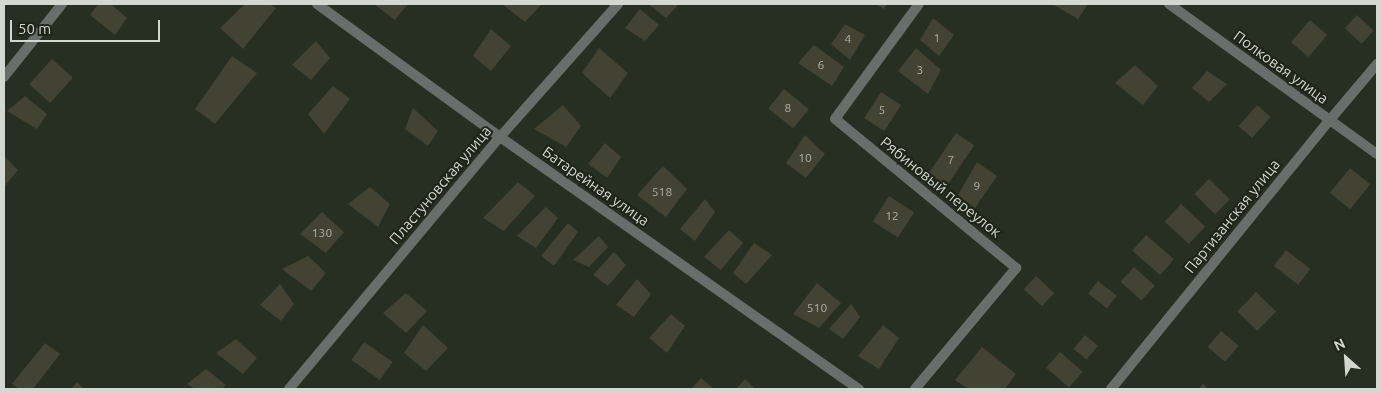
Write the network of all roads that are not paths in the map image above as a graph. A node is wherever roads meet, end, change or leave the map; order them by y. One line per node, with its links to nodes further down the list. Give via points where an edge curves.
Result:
1 (62, 4): 7 (street)
2 (317, 4): 9 (street, Батарейная улица)
3 (618, 4): 9 (street, Пластуновская улица)
4 (919, 4): 13 (street, Рябиновый переулок, via 835,119 1016,268)
5 (1169, 4): 8 (street, Полковая улица)
6 (1377, 64): 8 (street, Партизанская улица)
7 (4, 77)
8 (1329, 120): 10 (street, Полковая улица); 14 (street, Партизанская улица)
9 (500, 136): 11 (street, Пластуновская улица); 12 (street, Батарейная улица)
10 (1377, 154)
11 (289, 389)
12 (860, 389)
13 (915, 389)
14 (1111, 389)

